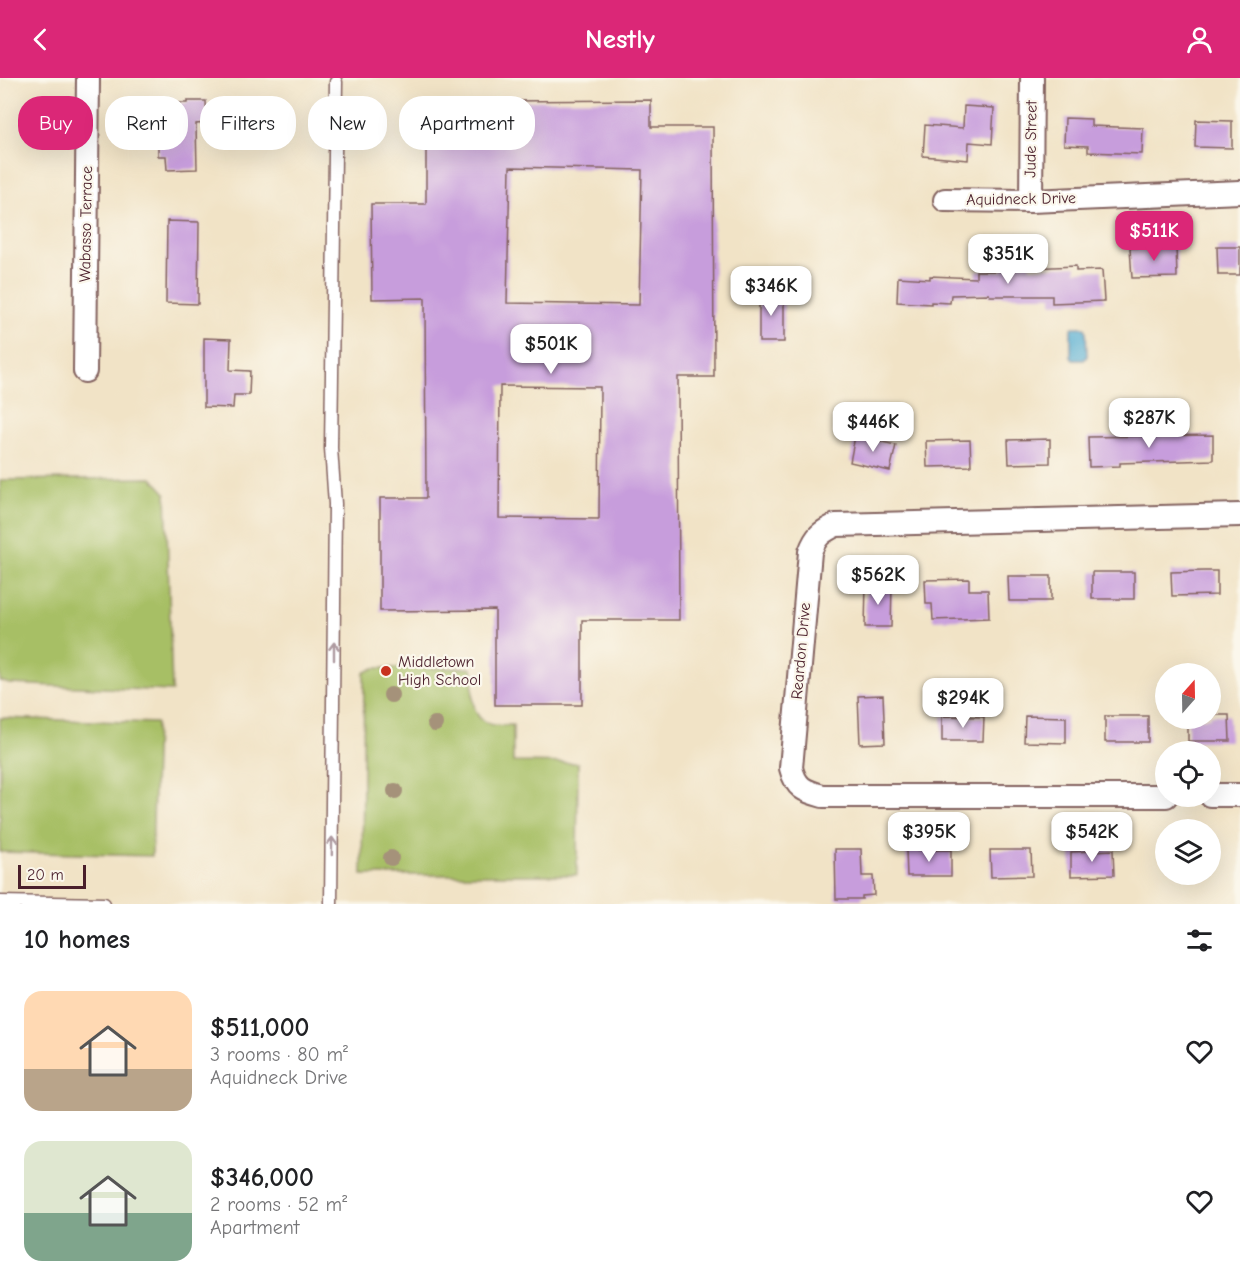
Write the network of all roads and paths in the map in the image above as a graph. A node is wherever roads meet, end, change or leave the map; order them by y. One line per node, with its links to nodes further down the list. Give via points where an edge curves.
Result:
1 (88, 78): 7 (street, Wabasso Terrace)
2 (1032, 78): 6 (street, Jude Street)
3 (336, 82): 14 (lane, one-way to 3)
4 (1240, 192): 6 (street, Aquidneck Drive)
5 (945, 200): 6 (street, Aquidneck Drive)
6 (1030, 201)
7 (85, 371)
8 (1240, 515): 9 (street, Reardon Drive, via 836,525 823,531 810,552 790,768 794,780 808,792 823,796)
9 (1155, 795)
10 (1221, 795): 11 (street)
11 (1240, 795)
12 (0, 902): 13 (lane)
13 (104, 904)
14 (331, 904)

